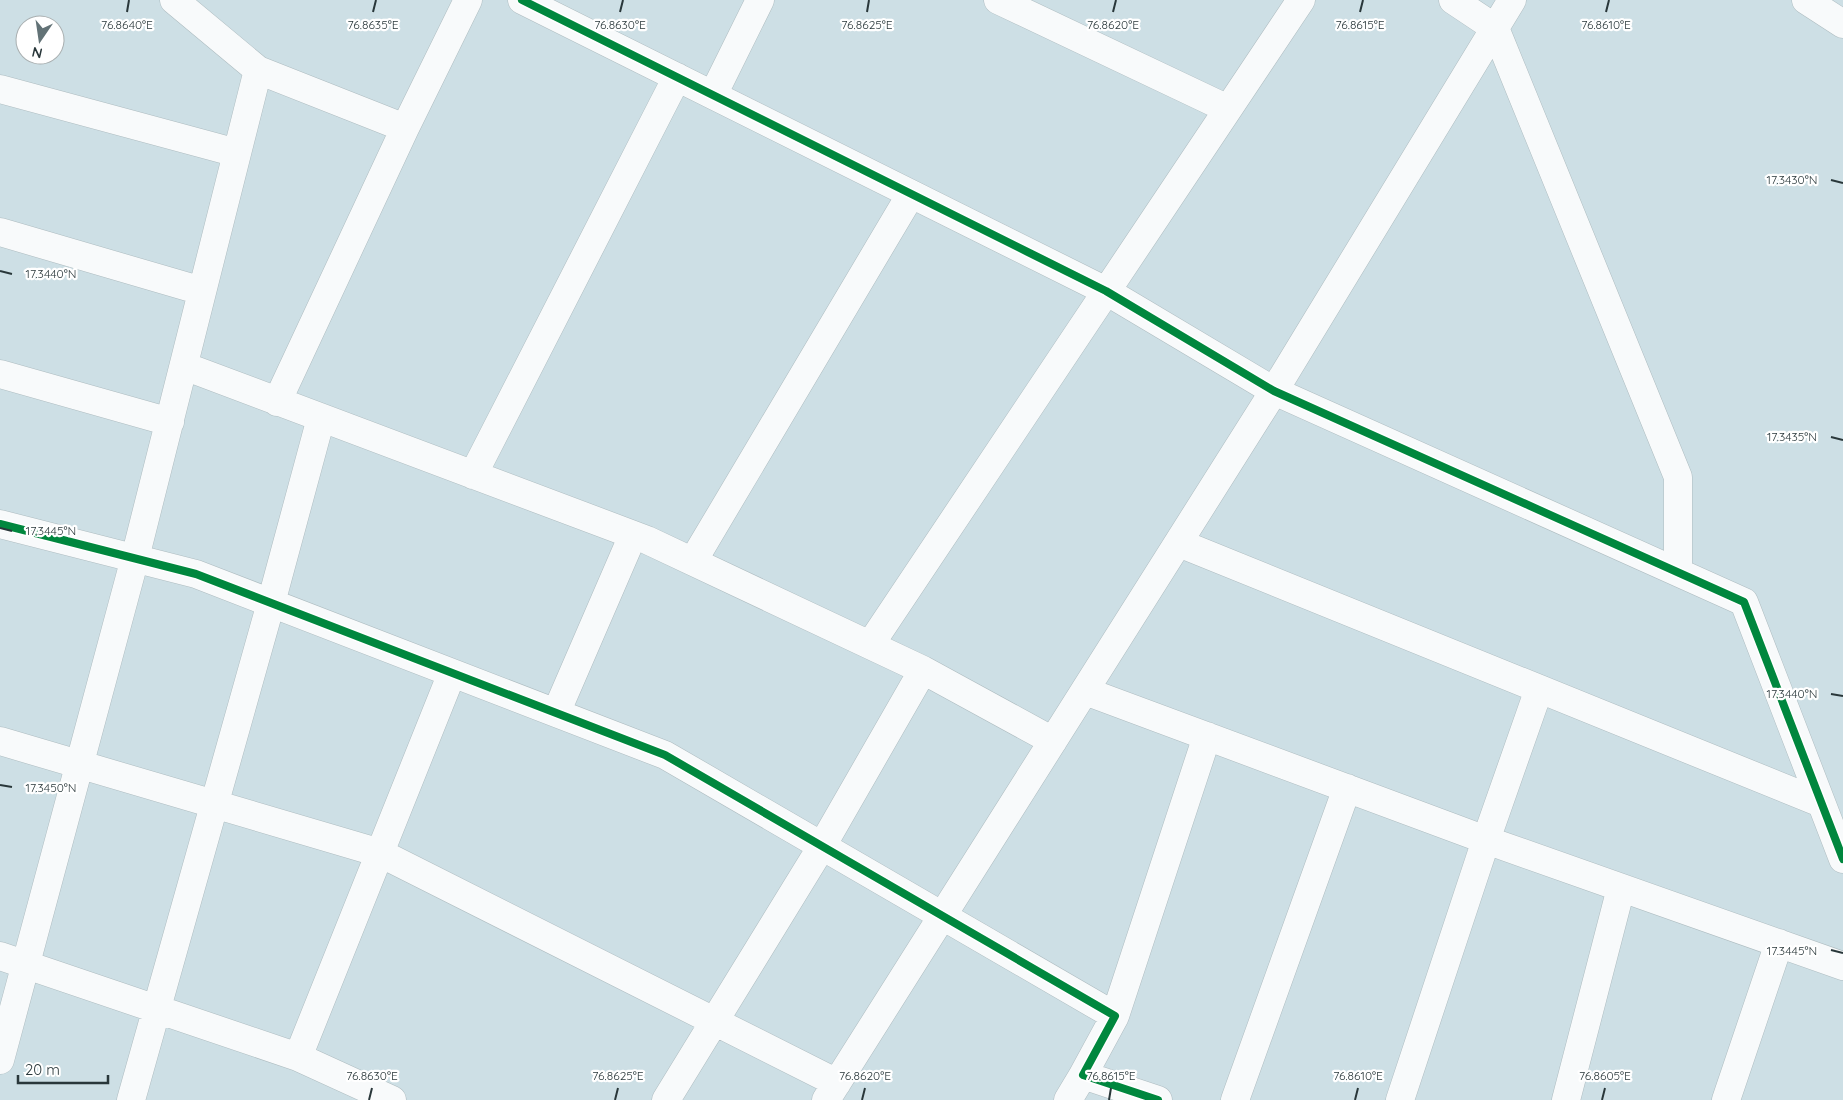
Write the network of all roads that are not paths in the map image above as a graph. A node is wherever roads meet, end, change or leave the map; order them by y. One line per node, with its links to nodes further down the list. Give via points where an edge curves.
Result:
1 (174, 0): 12 (street)
2 (468, 0): 17 (street)
3 (522, 0): 13 (street)
4 (760, 0): 15 (street)
5 (998, 0): 16 (street)
6 (1301, 0): 16 (street)
7 (1453, 0): 11 (street)
8 (1512, 0): 11 (street)
9 (1806, 0): 10 (street)
10 (1843, 24)
11 (1495, 28): 25 (street); 35 (street, via 1678,477)
12 (258, 70): 17 (street); 18 (street)
13 (676, 77): 15 (street); 29 (street)
14 (0, 89): 18 (street)
15 (713, 95): 19 (street)
16 (1228, 109): 22 (street)
17 (405, 128): 26 (street)
18 (237, 153): 21 (street)
19 (911, 194): 22 (street); 34 (street)
20 (0, 232): 21 (street)
21 (202, 291): 23 (street)
22 (1106, 291): 25 (street); 37 (street)
23 (184, 366): 26 (street); 28 (street)
24 (0, 374): 28 (street)
25 (1274, 392): 32 (street); 35 (street)
26 (277, 402): 27 (street)
27 (321, 418): 29 (street); 36 (street)
28 (170, 422): 33 (street)
29 (473, 475): 31 (street)
30 (0, 524): 33 (street)
31 (633, 535): 34 (street); 42 (street)
32 (1179, 543): 40 (street); 41 (street)
33 (135, 558): 36 (street, via 196,574); 46 (street)
34 (693, 561): 37 (street)
35 (1678, 572): 48 (street, via 1744,602)
36 (271, 603): 39 (street); 49 (street)
37 (870, 645): 38 (street)
38 (923, 670): 45 (street); 51 (street)
39 (452, 673): 42 (street); 52 (street)
40 (1538, 689): 48 (street); 50 (street)
41 (1085, 691): 43 (street); 45 (street)
42 (556, 712): 51 (street, via 665,755)
43 (1207, 736): 47 (street); 61 (street)
44 (0, 741): 46 (street)
45 (1053, 742): 55 (street)
46 (80, 763): 49 (street); 58 (street)
47 (1347, 788): 50 (street); 72 (street)
48 (1821, 803): 53 (street)
49 (214, 804): 52 (street); 60 (street)
50 (1486, 840): 54 (street); 73 (street)
51 (822, 846): 55 (street); 62 (street)
52 (380, 853): 62 (street); 63 (street)
53 (1843, 860)
54 (1621, 888): 56 (street); 74 (street)
55 (942, 916): 61 (street); 66 (street)
56 (1779, 943): 59 (street); 75 (street)
57 (0, 956): 58 (street)
58 (26, 964): 60 (street); 64 (street)
59 (1843, 966)
60 (158, 1009): 63 (street); 67 (street)
61 (1115, 1016): 65 (street)
62 (714, 1021): 66 (street); 69 (street)
63 (298, 1057): 68 (street)
64 (0, 1060)
65 (1084, 1075): 70 (street); 71 (street)
66 (832, 1091)
67 (130, 1100)
68 (392, 1100)
69 (666, 1100)
70 (1068, 1100)
71 (1158, 1100)
72 (1235, 1100)
73 (1400, 1100)
74 (1566, 1100)
75 (1726, 1100)

